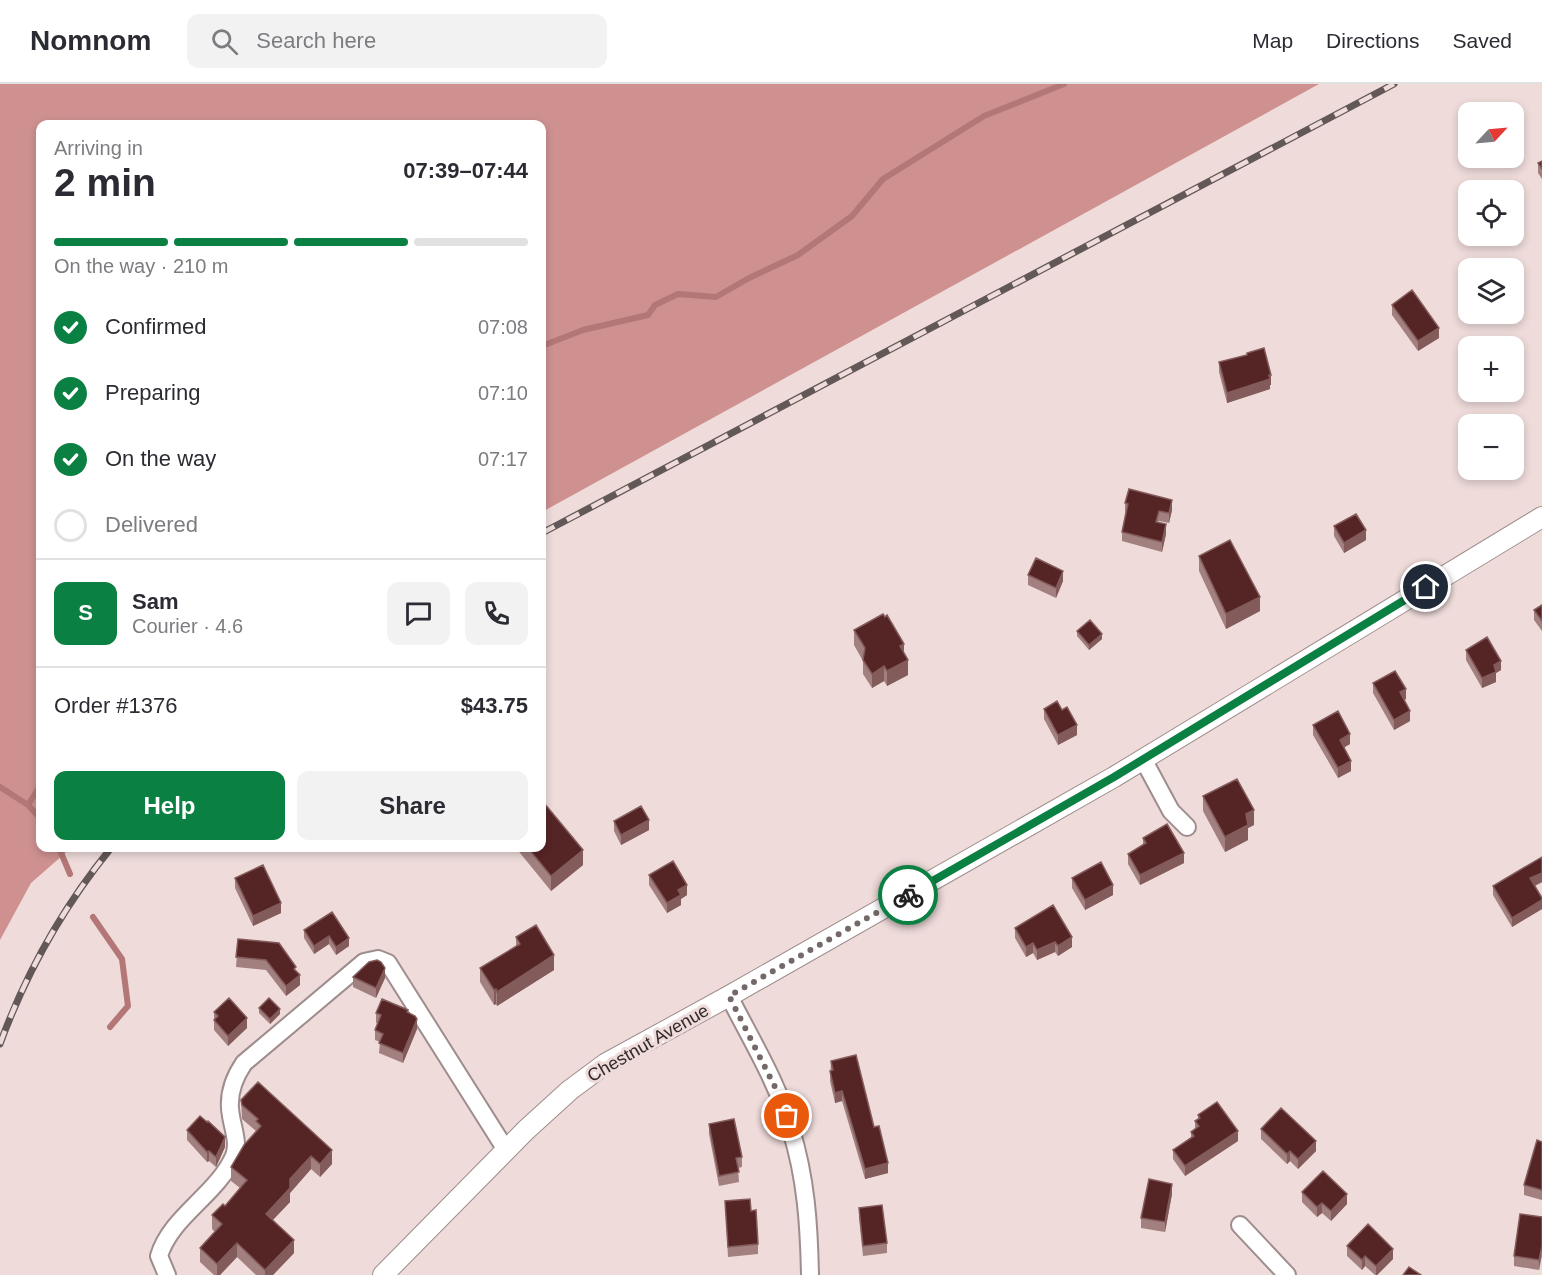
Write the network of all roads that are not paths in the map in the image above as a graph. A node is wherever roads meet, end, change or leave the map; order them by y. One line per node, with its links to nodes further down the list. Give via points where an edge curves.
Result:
1 (1542, 517): 2 (street, Chestnut Avenue)
2 (1143, 759): 3 (street, via 1171,811); 4 (street, Chestnut Avenue)
3 (1187, 828)
4 (729, 996): 5 (street, Chestnut Avenue, via 605,1064 570,1090); 9 (street, via 791,1128 806,1194)
5 (506, 1150): 7 (street, via 388,963 378,959 364,962 237,1073 230,1100 235,1153 225,1172 164,1241 159,1256); 8 (street, Chestnut Avenue)
6 (1240, 1225): 10 (street)
7 (167, 1275)
8 (383, 1275)
9 (810, 1275)
10 (1287, 1275)

